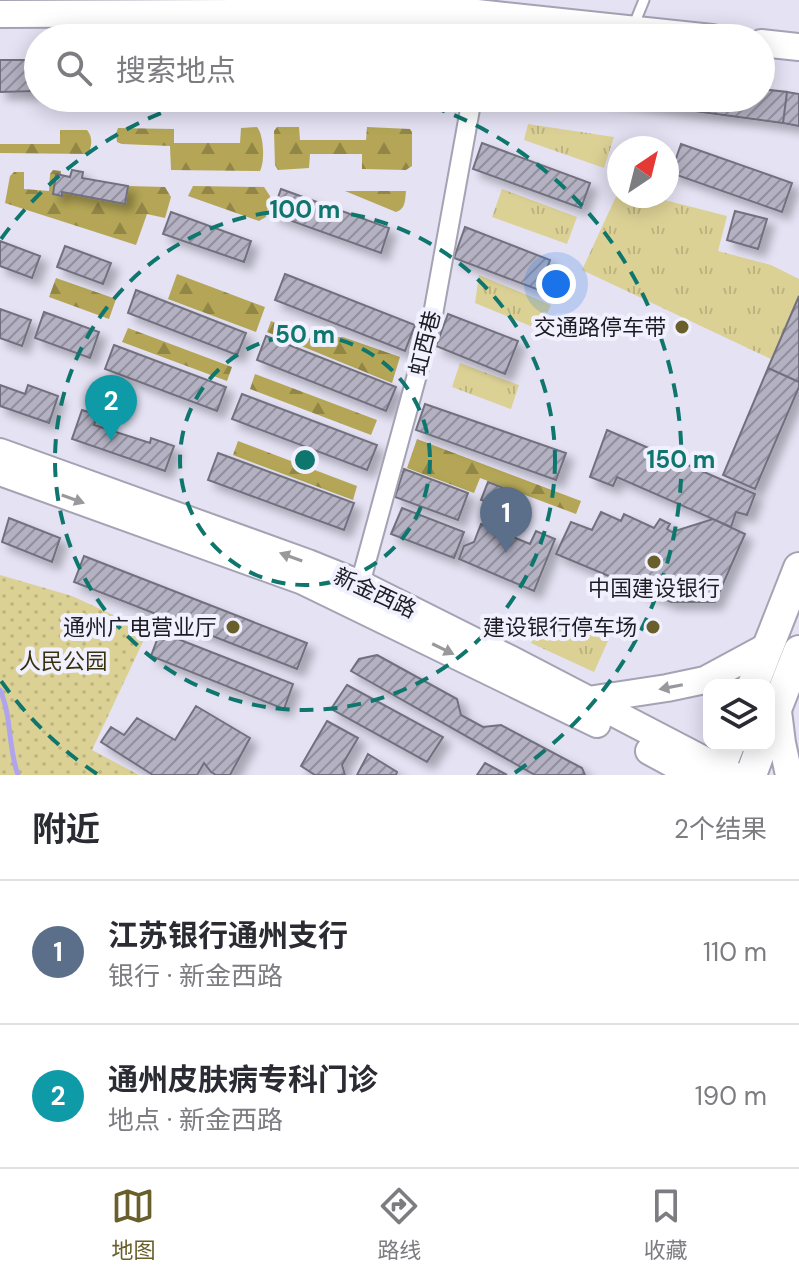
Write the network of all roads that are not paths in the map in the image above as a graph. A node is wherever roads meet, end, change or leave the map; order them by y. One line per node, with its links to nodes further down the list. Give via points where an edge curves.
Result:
1 (644, 0): 5 (lane)
2 (0, 14): 3 (main road)
3 (477, 16): 4 (main road)
4 (566, 24)
5 (634, 24)
6 (775, 44): 7 (main road)
7 (799, 47)
8 (469, 112): 12 (street, 虹西巷, via 432,320)
9 (0, 452): 12 (main road, 新金西路, one-way to 9)
10 (0, 472): 20 (main road, 新金西路, one-way to 20, via 303,581 624,737)
11 (799, 568): 13 (main road)
12 (360, 584): 16 (main road, 新金西路)
13 (768, 646): 15 (main road); 16 (main road, one-way to 16, via 705,680)
14 (799, 651): 17 (main road)
15 (755, 679)
16 (588, 700): 20 (main road, 新金西路)
17 (775, 710)
18 (775, 721): 22 (main road)
19 (760, 751): 21 (main road)
20 (718, 768)
21 (751, 775)
22 (789, 775)

